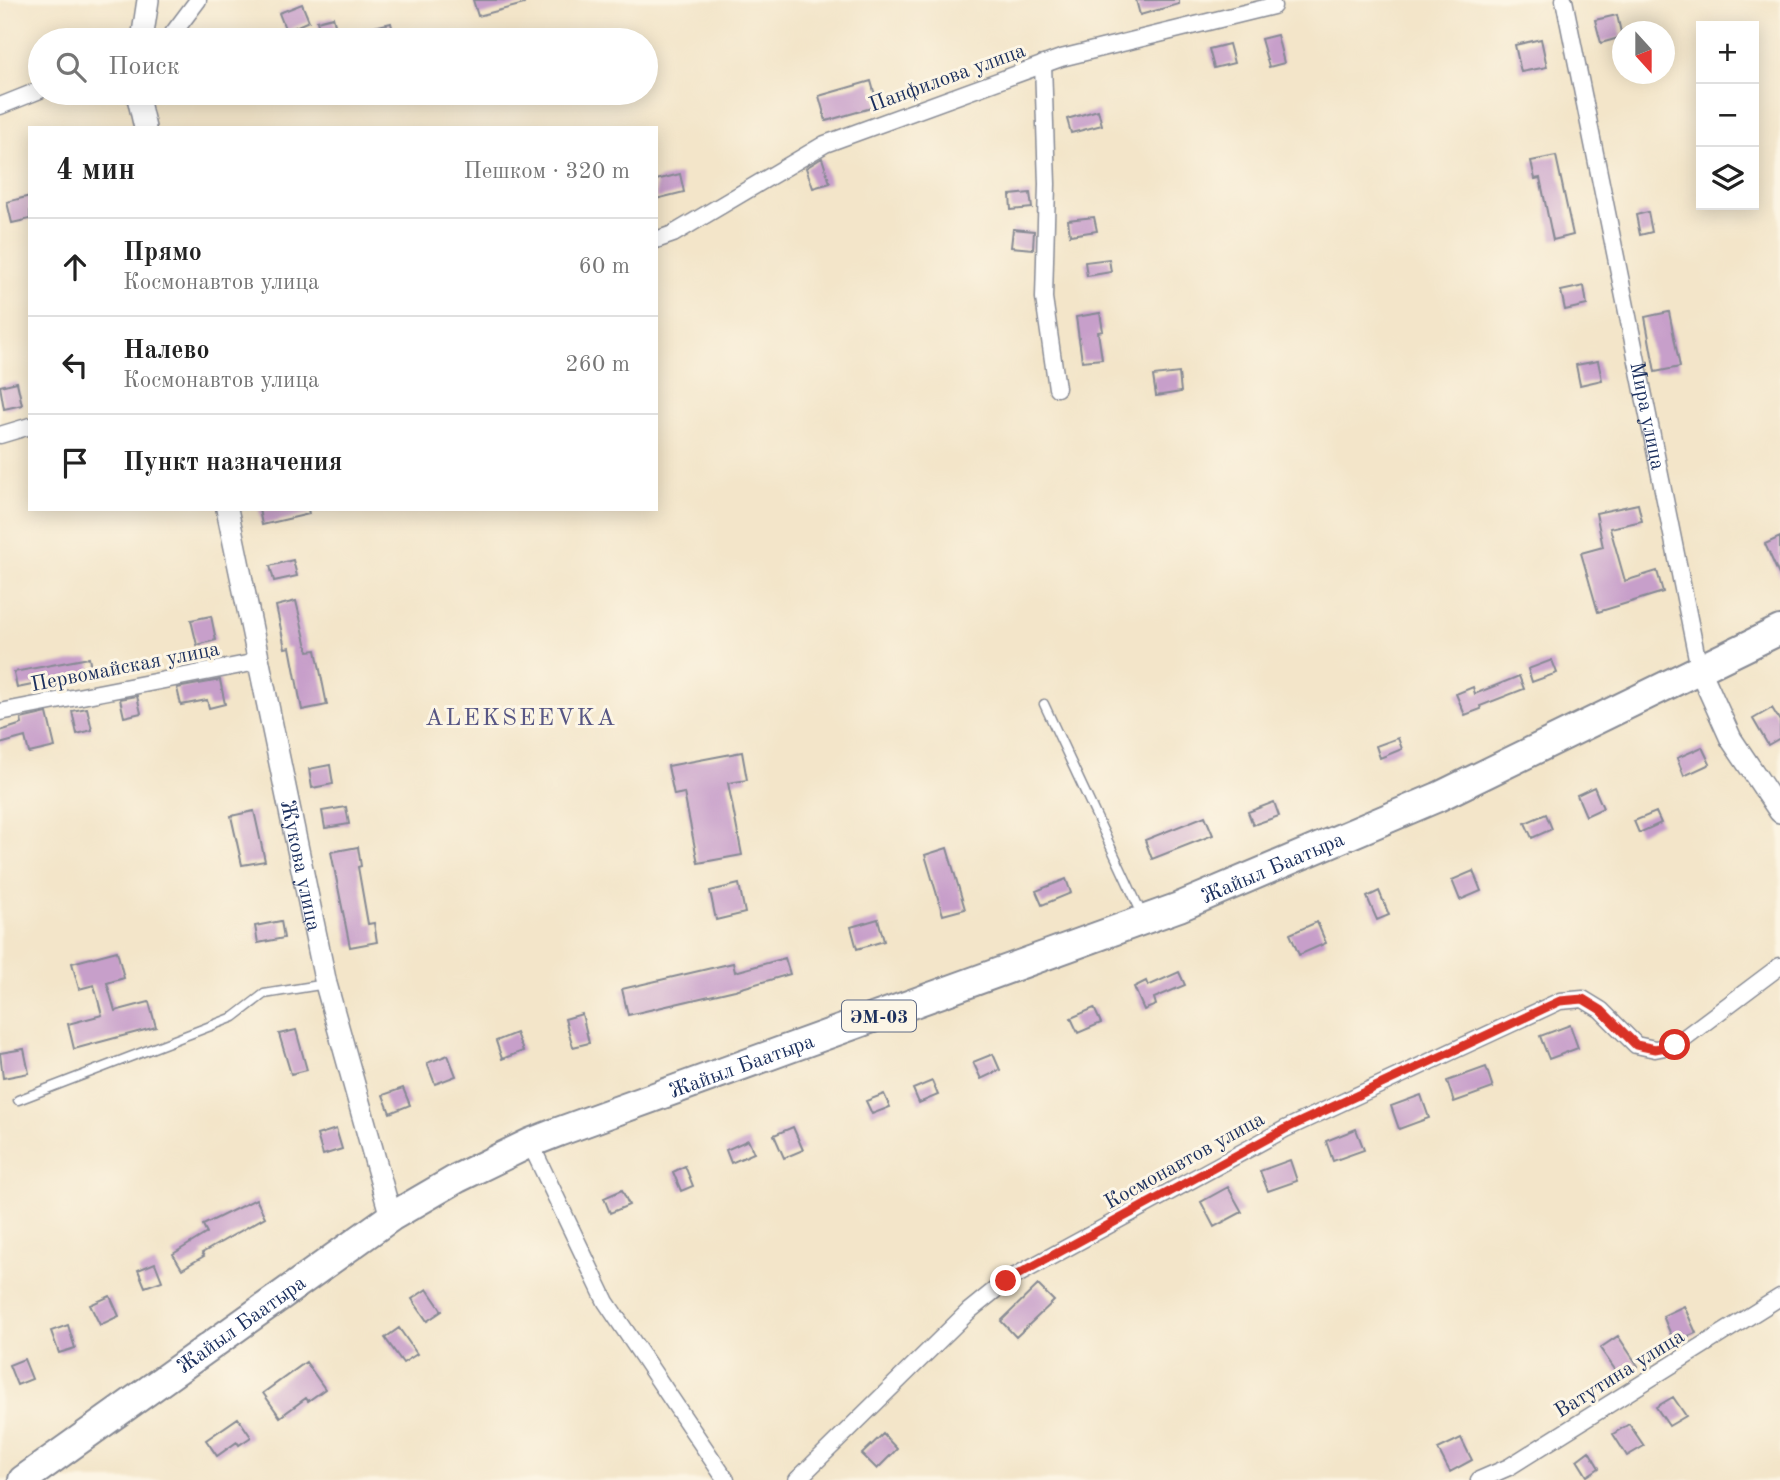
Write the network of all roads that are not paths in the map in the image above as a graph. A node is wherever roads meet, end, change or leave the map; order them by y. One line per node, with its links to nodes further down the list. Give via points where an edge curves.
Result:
1 (148, 0): 5 (street)
2 (198, 0): 6 (street)
3 (1564, 0): 19 (street, Мира улица)
4 (1273, 6): 7 (street, Панфилова улица)
5 (144, 28)
6 (177, 28)
7 (1043, 64): 12 (street, Панфилова улица, via 825,144); 13 (street, via 1044,298)
8 (28, 95): 10 (street)
9 (139, 105): 11 (street)
10 (0, 106)
11 (144, 126)
12 (658, 239)
13 (1057, 388)
14 (28, 427): 15 (street)
15 (0, 435)
16 (227, 511): 18 (street, Жукова улица)
17 (1780, 631): 19 (highway, Жайыл Баатыра / ЭМ-03)
18 (257, 662): 21 (street, Первомайская улица); 25 (street, Жукова улица)
19 (1699, 668): 22 (street, Мира улица, via 1731,739); 23 (highway, Жайыл Баатыра / ЭМ-03, via 1438,797)
20 (1044, 704): 23 (lane)
21 (0, 712)
22 (1780, 812)
23 (1144, 920): 27 (highway, Жайыл Баатыра / ЭМ-03)
24 (1780, 966): 32 (street, Космонавтов улица, via 1675,1045 1655,1049 1636,1045 1583,999 1560,1001 1285,1129 1006,1281 969,1311)
25 (326, 984): 26 (lane, via 264,994 234,1017); 28 (street, Жукова улица)
26 (18, 1100)
27 (530, 1143): 28 (highway, Жайыл Баатыра / ЭМ-03); 31 (street, via 606,1302)
28 (391, 1217): 30 (highway, Жайыл Баатыра / ЭМ-03)
29 (1780, 1297): 33 (street, Ватутина улица, via 1509,1467)
30 (23, 1480)
31 (726, 1480)
32 (797, 1480)
33 (1479, 1480)

